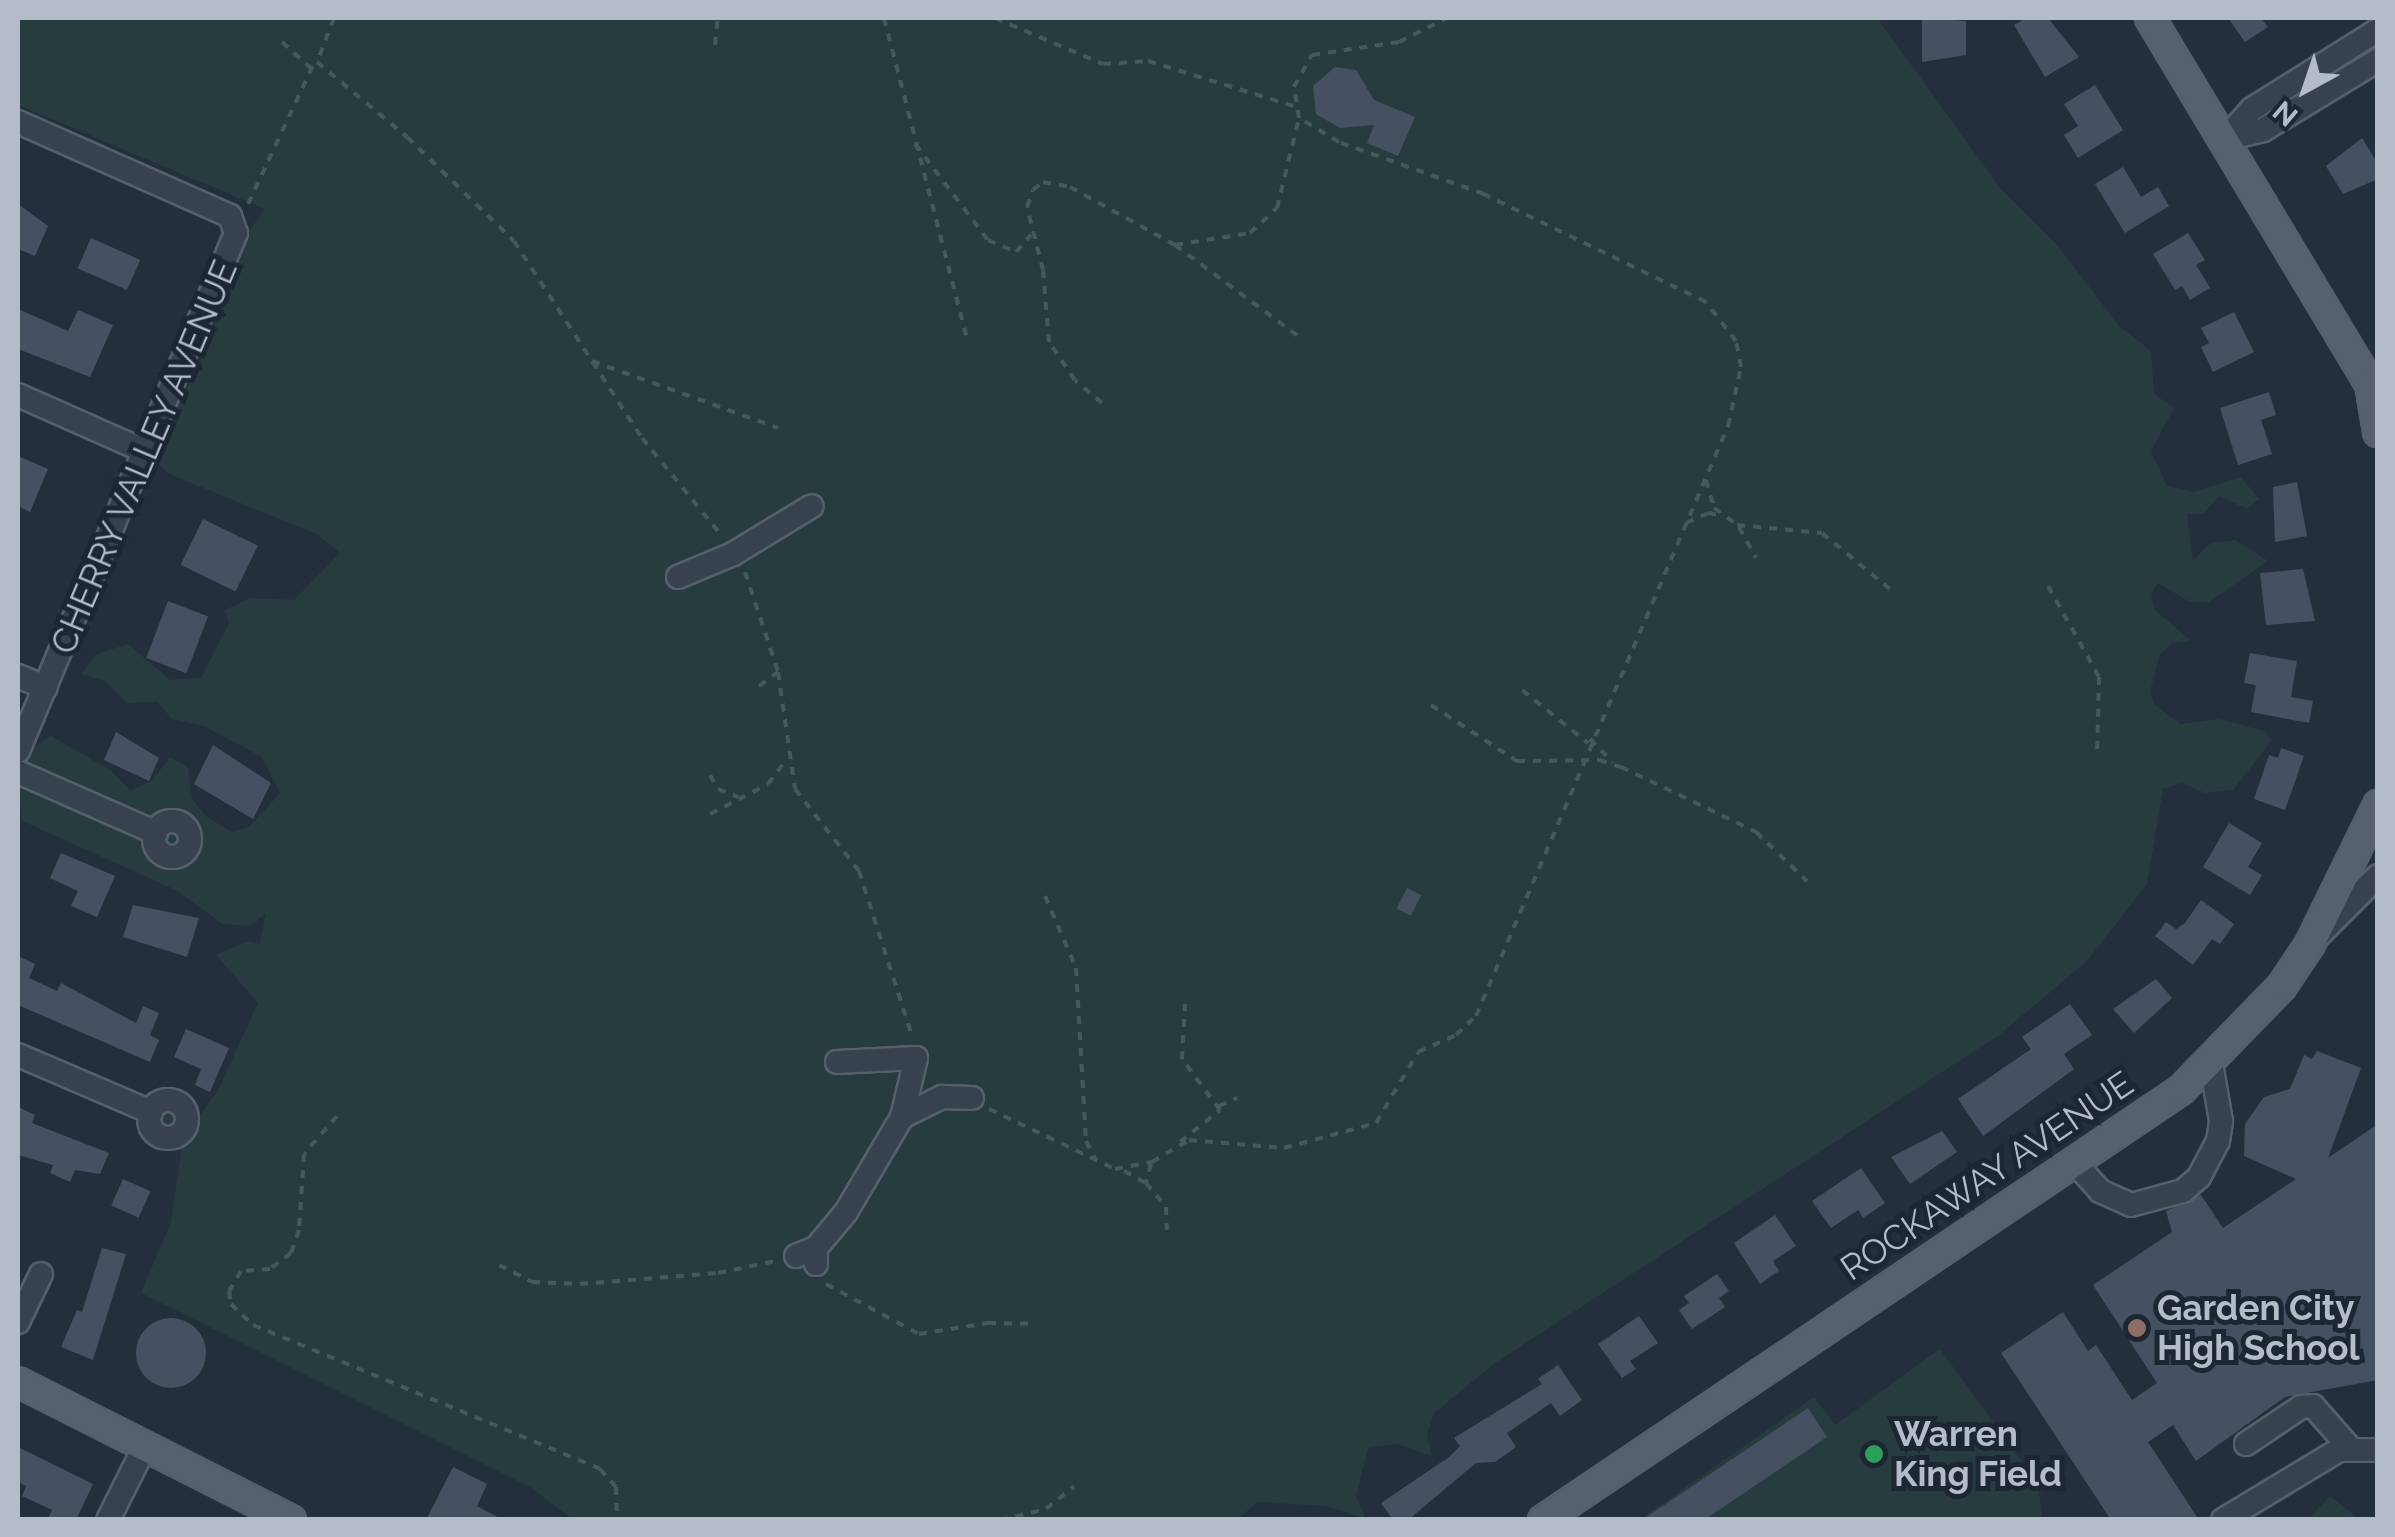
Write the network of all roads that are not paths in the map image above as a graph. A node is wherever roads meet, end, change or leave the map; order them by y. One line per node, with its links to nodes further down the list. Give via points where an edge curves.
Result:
1 (2150, 18): 5 (main road)
2 (2378, 30): 5 (street, via 2252,109)
3 (2378, 60): 5 (street, via 2263,130)
4 (18, 122): 9 (street, CHERRY VALLEY AVENUE, via 230,216 236,232 227,267)
5 (2225, 140): 6 (main road)
6 (2374, 390): 8 (main road)
7 (18, 395): 9 (street)
8 (2378, 432)
9 (149, 452): 13 (street, CHERRY VALLEY AVENUE)
10 (812, 506): 11 (street, via 733,554)
11 (678, 576)
12 (18, 676): 13 (street)
13 (46, 688): 14 (street, CHERRY VALLEY AVENUE)
14 (18, 752)
15 (18, 772): 17 (street)
16 (2378, 805): 19 (main road, ROCKAWAY AVENUE)
17 (156, 833)
18 (2378, 876): 19 (street)
19 (2310, 944): 22 (main road, ROCKAWAY AVENUE, via 2282,986)
20 (18, 1055): 24 (street)
21 (837, 1062): 25 (street, via 916,1058)
22 (2210, 1063): 26 (main road, ROCKAWAY AVENUE); 26 (street, via 2221,1121 2218,1141 2199,1177 2183,1191 2131,1204 2100,1191)
23 (972, 1098): 25 (street, via 942,1097)
24 (150, 1112)
25 (902, 1117): 27 (street, via 846,1212)
26 (2075, 1163): 37 (main road, ROCKAWAY AVENUE)
27 (809, 1256)
28 (40, 1274): 29 (street)
29 (18, 1322)
30 (18, 1382): 32 (main road)
31 (2246, 1444): 33 (street, via 2301,1407 2314,1406)
32 (145, 1446): 35 (street); 36 (main road)
33 (2350, 1448): 34 (street); 38 (street)
34 (2376, 1450)
35 (108, 1520)
36 (292, 1520)
37 (1543, 1520)
38 (2223, 1520)

